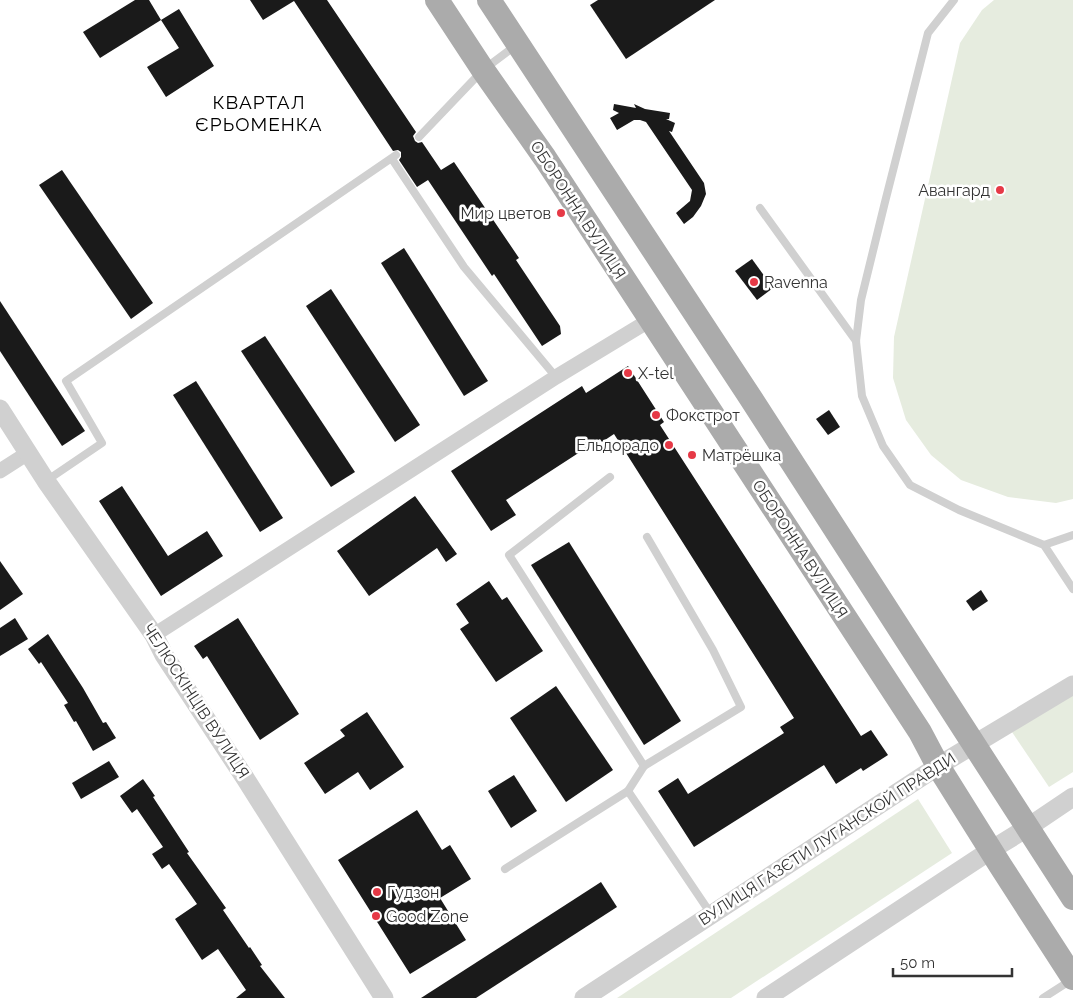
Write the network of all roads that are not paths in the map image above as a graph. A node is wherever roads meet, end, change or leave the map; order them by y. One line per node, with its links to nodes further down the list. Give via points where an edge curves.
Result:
1 (437, 0): 5 (main road, ОБОРОННА ВУЛИЦЯ)
2 (490, 0): 4 (main road)
3 (954, 0): 9 (lane, via 928,33 862,300)
4 (519, 43): 5 (lane); 22 (main road)
5 (484, 70): 6 (lane); 8 (main road, ОБОРОННА ВУЛИЦЯ)
6 (419, 137)
7 (760, 208): 9 (lane)
8 (650, 320): 10 (street); 24 (main road, ОБОРОННА ВУЛИЦЯ, via 920,732)
9 (856, 341): 18 (lane, via 862,396 884,446 910,485 958,510)
10 (556, 377): 15 (lane, via 464,267 394,157 66,381 102,443); 20 (street)
11 (0, 409): 12 (street, ЧЕЛЮСКІНЦІВ ВУЛИЦЯ)
12 (28, 453): 13 (street); 15 (street, ЧЕЛЮСКІНЦІВ ВУЛИЦЯ)
13 (0, 471)
14 (610, 477): 23 (lane, via 509,555)
15 (46, 481): 20 (street, ЧЕЛЮСКІНЦІВ ВУЛИЦЯ)
16 (1073, 535): 18 (lane)
17 (647, 537): 23 (lane, via 713,650 741,707)
18 (1044, 545): 19 (lane)
19 (1073, 589)
20 (154, 636): 33 (street, ЧЕЛЮСКІНЦІВ ВУЛИЦЯ)
21 (1073, 685): 22 (street, ВУЛИЦЯ ГАЗЄТИ ЛУГАНСКОЙ ПРАВДИ)
22 (973, 744): 24 (street, ВУЛИЦЯ ГАЗЄТИ ЛУГАНСКОЙ ПРАВДИ); 27 (main road)
23 (644, 766): 25 (lane)
24 (938, 766): 28 (main road, ОБОРОННА ВУЛИЦЯ); 31 (street, ВУЛИЦЯ ГАЗЄТИ ЛУГАНСКОЙ ПРАВДИ)
25 (628, 791): 29 (lane); 31 (lane)
26 (1073, 797): 27 (street)
27 (1027, 828): 28 (street); 30 (main road)
28 (991, 850): 32 (main road, ОБОРОННА ВУЛИЦЯ); 35 (street)
29 (505, 869)
30 (1073, 898)
31 (711, 914): 34 (street, ВУЛИЦЯ ГАЗЄТИ ЛУГАНСКОЙ ПРАВДИ)
32 (1073, 978): 36 (lane)
33 (384, 998)
34 (584, 998)
35 (766, 998)
36 (1043, 998)

